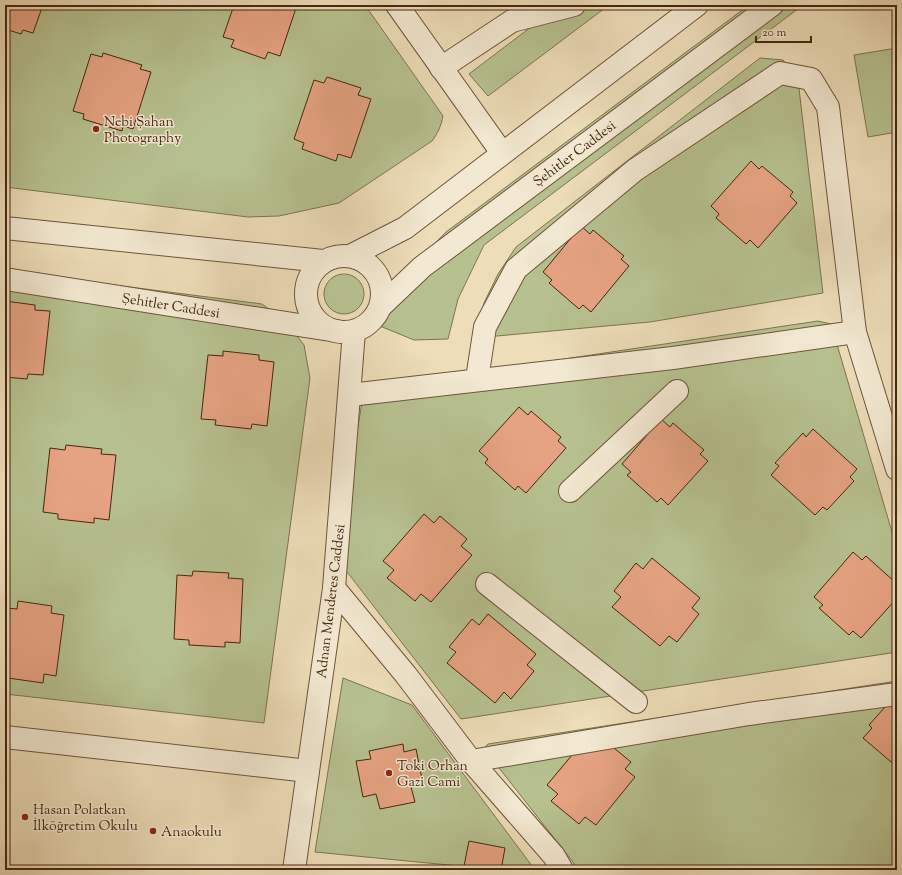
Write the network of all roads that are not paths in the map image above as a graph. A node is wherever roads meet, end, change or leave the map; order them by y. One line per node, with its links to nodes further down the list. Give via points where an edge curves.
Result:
1 (397, 5): 5 (street)
2 (574, 5): 5 (street, via 512,20)
3 (697, 5): 6 (street)
4 (772, 5): 11 (street, Şehitler Caddesi, via 422,267)
5 (442, 68): 6 (street)
6 (502, 153): 8 (street, via 405,228)
7 (5, 228): 9 (street)
8 (352, 256): 9 (street, via 342,255); 11 (street, via 364,260 381,280)
9 (323, 262): 12 (street, via 313,270 307,282 308,307 324,327)
10 (5, 280): 12 (street, Şehitler Caddesi)
11 (381, 306): 12 (street, via 366,326)
12 (345, 331): 16 (street, Adnan Menderes Caddesi)
13 (856, 332): 14 (street, via 673,358); 14 (street, via 828,108 811,78 780,74 635,170 516,268 485,327); 17 (street)
14 (477, 379): 16 (street)
15 (677, 391): 18 (street)
16 (350, 395): 20 (street, Adnan Menderes Caddesi)
17 (897, 469)
18 (570, 491)
19 (487, 584): 22 (street)
20 (334, 588): 24 (street, via 406,675); 25 (street, Adnan Menderes Caddesi)
21 (897, 694): 24 (street, via 750,714)
22 (636, 702)
23 (5, 737): 25 (street)
24 (471, 761): 27 (street, via 554,856)
25 (308, 771): 26 (street, Adnan Menderes Caddesi)
26 (294, 870)
27 (562, 870)

